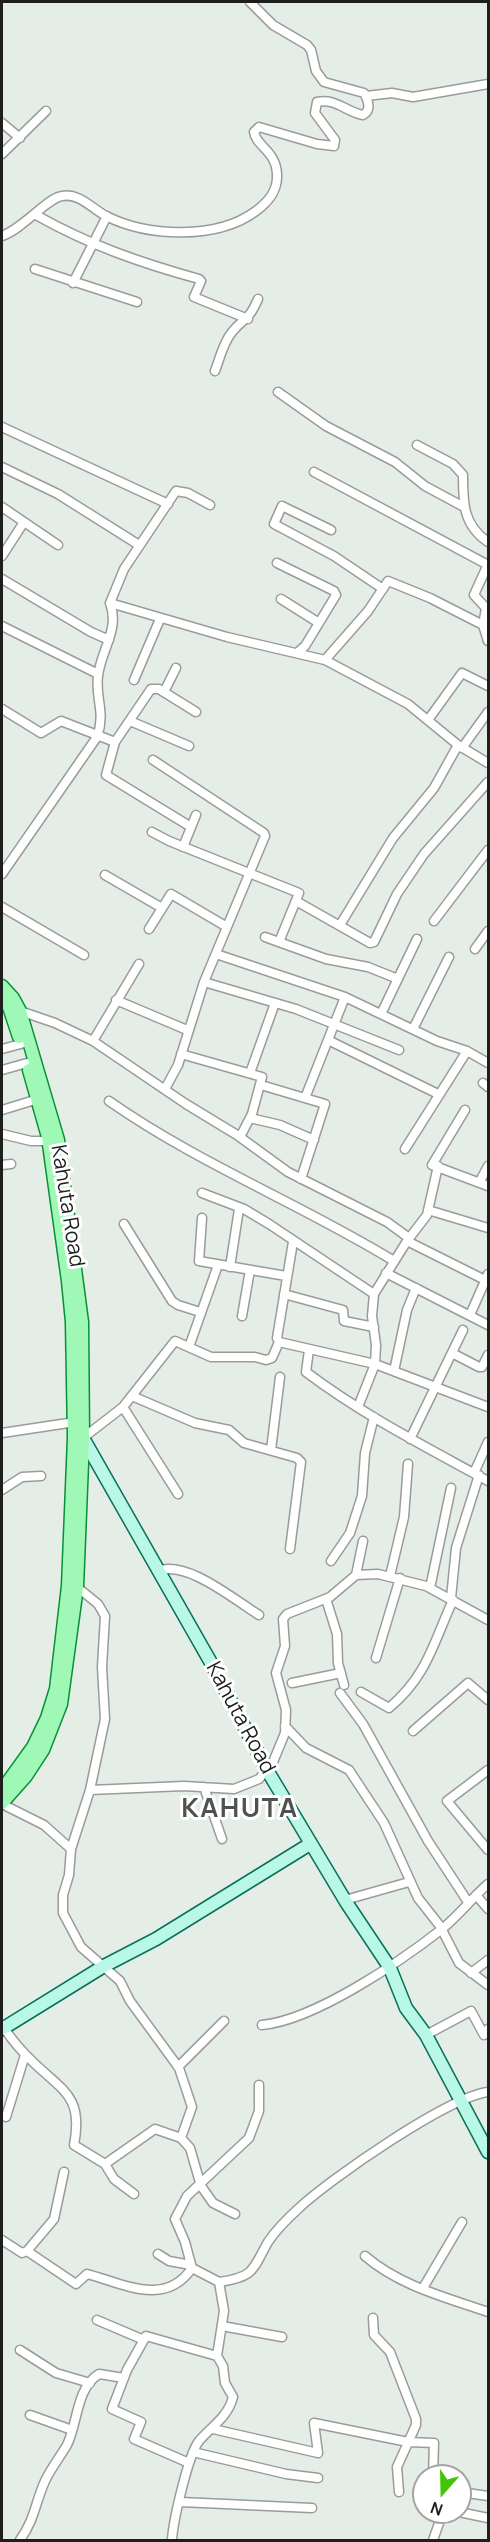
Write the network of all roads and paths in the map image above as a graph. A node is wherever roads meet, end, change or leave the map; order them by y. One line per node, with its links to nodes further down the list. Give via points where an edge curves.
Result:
1 (250, 2): 3 (street, via 273,25 307,45 324,82 357,89)
2 (489, 84): 3 (street, via 420,97 392,93)
3 (366, 96): 9 (street, via 368,110 363,115 324,100 317,102 315,113 335,140 330,147 259,127 255,137 273,157 276,184 264,205 236,223 187,232 130,225)
4 (46, 111): 6 (street)
5 (2, 123): 6 (street)
6 (21, 138): 7 (street)
7 (2, 154)
8 (36, 215): 9 (street, via 60,196 74,196); 10 (street); 11 (street)
9 (107, 216): 11 (street)
10 (2, 236)
11 (93, 245): 13 (street); 16 (street, via 136,262 199,279 194,297)
12 (35, 269): 13 (street)
13 (73, 283): 15 (street)
14 (258, 299): 16 (street)
15 (137, 302)
16 (248, 319): 17 (street, via 231,334)
17 (215, 371)
18 (278, 392): 26 (street, via 326,426 395,462 425,486)
19 (2, 427): 23 (street)
20 (417, 445): 26 (street, via 453,464 463,475)
21 (2, 467): 31 (street, via 58,494)
22 (315, 472): 34 (street)
23 (168, 504): 24 (street, via 176,491 182,490); 31 (street)
24 (210, 506)
25 (2, 507): 27 (street)
26 (464, 507): 29 (street, via 475,533)
27 (24, 522): 30 (street); 32 (street)
28 (331, 530): 36 (street, via 282,506 274,522)
29 (489, 542)
30 (58, 545)
31 (139, 545): 38 (street)
32 (2, 556)
33 (277, 563): 40 (street, via 334,591 336,595)
34 (488, 565): 42 (street, via 474,595 486,608)
35 (2, 579): 43 (street)
36 (383, 590): 42 (street, via 388,581); 46 (street)
37 (281, 598): 40 (street)
38 (110, 603): 39 (street); 43 (street, via 115,615)
39 (160, 619): 45 (street); 49 (street)
40 (319, 622): 45 (street)
41 (2, 626): 48 (street)
42 (483, 626): 44 (street)
43 (109, 640): 48 (street)
44 (489, 641)
45 (297, 653): 46 (street)
46 (325, 660): 55 (street, via 408,704)
47 (176, 668): 51 (street)
48 (98, 674): 57 (street, via 103,717)
49 (134, 680)
50 (489, 686): 55 (street, via 462,673)
51 (164, 692): 53 (street); 56 (street, via 151,689)
52 (2, 709): 57 (street, via 41,733 61,722)
53 (196, 712)
54 (489, 712): 60 (street)
55 (428, 720): 60 (street)
56 (130, 721): 58 (street); 59 (street)
57 (97, 736): 58 (street); 70 (street)
58 (115, 742): 65 (street, via 106,775)
59 (189, 746)
60 (460, 747): 62 (street); 76 (street, via 434,788 393,838)
61 (153, 760): 69 (street, via 264,833)
62 (489, 763)
63 (489, 782): 76 (street, via 424,854 397,894 374,942)
64 (196, 815): 65 (street)
65 (191, 827): 67 (street)
66 (152, 832): 67 (street)
67 (183, 847): 69 (street)
68 (489, 850): 75 (street)
69 (250, 873): 72 (street, via 299,893); 77 (street)
70 (2, 874)
71 (105, 875): 74 (street)
72 (296, 901): 76 (street); 82 (street)
73 (2, 908): 85 (street)
74 (162, 908): 77 (street, via 171,894); 78 (street)
75 (434, 921)
76 (340, 925)
77 (227, 927): 84 (street)
78 (149, 929)
79 (489, 931): 83 (street)
80 (266, 937): 82 (street)
81 (417, 939): 88 (street)
82 (279, 942): 88 (street)
83 (476, 949)
84 (216, 954): 89 (street); 92 (street)
85 (84, 955)
86 (449, 957): 98 (street)
87 (139, 964): 93 (street)
88 (398, 979): 96 (street)
89 (204, 982): 94 (street); 99 (street)
90 (2, 986): 95 (main road, Kahuta Road, via 13,998)
91 (2, 997): 95 (main road, Kahuta Road)
92 (345, 997): 96 (street); 97 (street)
93 (116, 1000): 99 (street); 101 (street)
94 (275, 1003): 97 (street); 110 (street)
95 (11, 1012): 101 (street, via 56,1023); 102 (main road, Kahuta Road)
96 (381, 1014): 98 (street)
97 (333, 1025): 100 (street); 104 (street)
98 (413, 1029): 105 (street)
99 (187, 1030): 106 (street)
100 (328, 1040): 113 (street); 114 (street)
101 (93, 1041): 112 (street)
102 (25, 1043): 103 (street); 107 (main road, Kahuta Road); 123 (main road, Kahuta Road)
103 (2, 1049)
104 (399, 1050)
105 (466, 1051): 108 (street); 113 (street)
106 (181, 1054): 110 (street); 112 (street)
107 (27, 1063): 109 (street); 115 (main road, Kahuta Road)
108 (489, 1063)
109 (2, 1070)
110 (250, 1073): 111 (street, via 262,1077)
111 (261, 1085): 114 (street); 119 (street)
112 (165, 1089): 121 (street)
113 (438, 1094): 124 (street)
114 (305, 1098): 122 (street, via 326,1104)
115 (38, 1099): 117 (street); 123 (main road, Kahuta Road)
116 (109, 1101): 140 (street, via 187,1151 341,1229)
117 (2, 1110)
118 (465, 1110): 127 (street, via 432,1164)
119 (250, 1118): 121 (street); 122 (street, via 280,1125)
120 (2, 1134): 123 (street)
121 (240, 1137): 129 (street)
122 (314, 1140): 129 (street)
123 (53, 1141): 170 (main road, Kahuta Road, via 72,1322); 172 (main road, Kahuta Road, via 82,1322)
124 (405, 1149)
125 (11, 1164): 126 (street)
126 (2, 1165)
127 (438, 1166): 130 (street); 134 (street)
128 (489, 1166): 130 (street)
129 (301, 1179): 138 (street, via 387,1222)
130 (480, 1181): 131 (street)
131 (489, 1186)
132 (202, 1193): 133 (street)
133 (238, 1209): 139 (street, via 269,1224); 142 (street)
134 (428, 1210): 137 (street); 138 (street)
135 (202, 1218): 141 (street, via 199,1261)
136 (124, 1224): 150 (street, via 172,1301)
137 (489, 1228)
138 (408, 1239): 140 (street); 146 (street)
139 (293, 1242): 145 (street); 149 (street)
140 (394, 1261): 144 (street)
141 (218, 1265): 142 (street); 150 (street)
142 (230, 1267): 143 (street)
143 (250, 1270): 145 (street); 151 (street)
144 (386, 1273): 147 (street); 149 (street)
145 (286, 1276): 148 (street)
146 (487, 1277): 152 (street)
147 (417, 1288): 152 (street); 162 (street, via 407,1310)
148 (284, 1294): 154 (street, via 343,1310 344,1321); 156 (street)
149 (374, 1294): 154 (street)
150 (200, 1312): 157 (street)
151 (242, 1316)
152 (470, 1316): 153 (street)
153 (489, 1325)
154 (374, 1328): 161 (street)
155 (463, 1330): 159 (street)
156 (279, 1341): 157 (street, via 272,1358 266,1360 211,1357); 158 (street)
157 (189, 1347): 165 (street, via 175,1341)
158 (309, 1350): 161 (street); 167 (street, via 306,1372)
159 (452, 1353): 160 (street, via 479,1367); 164 (street)
160 (488, 1360)
161 (375, 1364): 162 (street); 167 (street)
162 (394, 1371): 164 (street)
163 (280, 1377): 175 (street)
164 (436, 1386): 168 (street); 173 (street)
165 (132, 1396): 166 (street); 175 (street, via 195,1423 229,1430 244,1443)
166 (123, 1407): 172 (street); 182 (street)
167 (358, 1407): 169 (street)
168 (489, 1407)
169 (374, 1417): 173 (street); 185 (street, via 365,1453 362,1496 350,1533)
170 (75, 1422): 171 (street); 172 (main road, Kahuta Road)
171 (2, 1433)
172 (79, 1438): 186 (main road, Kahuta Road); 190 (main road); 206 (main road, via 56,1689 33,1747)
173 (410, 1439): 177 (street)
174 (489, 1442): 177 (street)
175 (271, 1450): 184 (street, via 301,1462)
176 (408, 1464): 188 (street, via 404,1517)
177 (476, 1474): 179 (street); 193 (street, via 456,1548)
178 (41, 1476): 181 (street, via 22,1477)
179 (489, 1481)
180 (451, 1488): 191 (street)
181 (2, 1490)
182 (178, 1494)
183 (363, 1541): 187 (street)
184 (290, 1549)
185 (331, 1561)
186 (158, 1570): 194 (street, via 168,1567 194,1574); 203 (main road, Kahuta Road)
187 (356, 1575): 188 (street); 192 (street)
188 (390, 1576): 189 (street)
189 (400, 1578): 191 (street); 196 (street)
190 (77, 1587): 207 (street, via 98,1604 106,1623 102,1667 105,1731); 208 (main road, via 64,1690 56,1721 34,1764)
191 (430, 1588): 193 (street)
192 (326, 1599): 197 (street, via 337,1634); 201 (street, via 283,1619 285,1646 276,1674 286,1710)
193 (452, 1599): 195 (street); 199 (street, via 424,1668 405,1694 389,1708)
194 (259, 1615)
195 (488, 1617)
196 (376, 1658)
197 (341, 1672): 198 (street); 217 (street, via 342,1689 428,1841)
198 (292, 1683)
199 (361, 1692)
200 (489, 1700): 202 (street, via 468,1683)
201 (285, 1726): 203 (street, via 279,1750); 213 (street, via 306,1748 349,1770 384,1823)
202 (413, 1731)
203 (267, 1770): 205 (street, via 241,1788); 210 (main road, Kahuta Road)
204 (489, 1770): 212 (street, via 447,1801)
205 (204, 1788): 207 (street); 209 (street)
206 (2, 1790)
207 (90, 1790): 211 (street)
208 (2, 1803): 211 (street, via 44,1825)
209 (222, 1839)
210 (310, 1844): 216 (main road, Kahuta Road); 221 (main road, via 156,1939)
211 (71, 1849): 221 (street, via 63,1913 81,1947)
212 (489, 1850)
213 (409, 1882): 216 (street); 219 (street)
214 (489, 1884): 215 (street)
215 (476, 1895): 217 (street); 218 (street)
216 (345, 1900): 222 (main road, Kahuta Road)
217 (468, 1902): 219 (street)
218 (489, 1909)
219 (441, 1930): 222 (street); 223 (street, via 459,1964)
220 (489, 1960): 223 (street)
221 (104, 1966): 227 (main road); 231 (street, via 120,1981)
222 (390, 1968): 226 (street, via 305,2013); 229 (main road, Kahuta Road, via 406,2008)
223 (471, 1973): 224 (street)
224 (489, 1985)
225 (224, 2021): 231 (street)
226 (262, 2025)
227 (2, 2027): 230 (street)
228 (489, 2029): 229 (street, via 484,2035 471,2011)
229 (426, 2035): 234 (main road, Kahuta Road)
230 (25, 2055): 235 (street); 238 (street, via 64,2087 74,2105 74,2145)
231 (178, 2067): 236 (street, via 192,2107)
232 (259, 2085): 240 (street, via 259,2111 249,2138)
233 (489, 2092): 234 (street)
234 (462, 2100): 237 (main road, Kahuta Road); 249 (street, via 377,2150 304,2204 268,2242 255,2270 239,2279)
235 (6, 2117)
236 (181, 2138): 238 (street, via 155,2129); 240 (street, via 190,2148)
237 (489, 2152)
238 (105, 2164): 241 (street, via 114,2179)
239 (63, 2172): 245 (street, via 54,2219)
240 (201, 2186): 242 (street, via 213,2203); 248 (street, via 187,2196 175,2219)
241 (134, 2194)
242 (235, 2214)
243 (462, 2222): 250 (street)
244 (2, 2240): 245 (street, via 22,2253)
245 (27, 2251): 248 (street, via 76,2284 87,2274 132,2289 151,2289 176,2283 186,2277)
246 (158, 2254): 248 (street)
247 (365, 2256): 250 (street, via 385,2273)
248 (192, 2266): 249 (street)
249 (219, 2282): 254 (street, via 224,2311)
250 (423, 2289): 251 (street)
251 (489, 2312)
252 (373, 2318): 264 (street, via 374,2335 390,2352 416,2419)
253 (97, 2320): 256 (street)
254 (222, 2326): 255 (street); 258 (street)
255 (282, 2337)
256 (144, 2340): 258 (street, via 146,2336); 259 (street)
257 (20, 2350): 260 (street, via 56,2373)
258 (217, 2356): 262 (street, via 233,2397 231,2407)
259 (124, 2378): 260 (street, via 99,2374); 266 (street, via 112,2409 141,2422 134,2439)
260 (90, 2383): 263 (street, via 80,2400)
261 (30, 2415): 263 (street)
262 (213, 2429): 264 (street, via 318,2453 314,2423); 265 (street)
263 (72, 2430): 277 (street, via 44,2482 32,2524)
264 (408, 2442): 267 (street, via 434,2443); 269 (street, via 397,2467)
265 (193, 2451): 266 (street); 268 (street)
266 (189, 2463): 272 (street)
267 (433, 2464)
268 (318, 2478)
269 (399, 2492)
270 (472, 2494): 271 (street)
271 (489, 2496)
272 (181, 2502): 273 (street); 278 (street)
273 (312, 2508)
274 (472, 2515): 275 (street)
275 (489, 2518)
276 (439, 2524): 279 (street)
277 (20, 2541)
278 (172, 2541)
279 (433, 2541)

